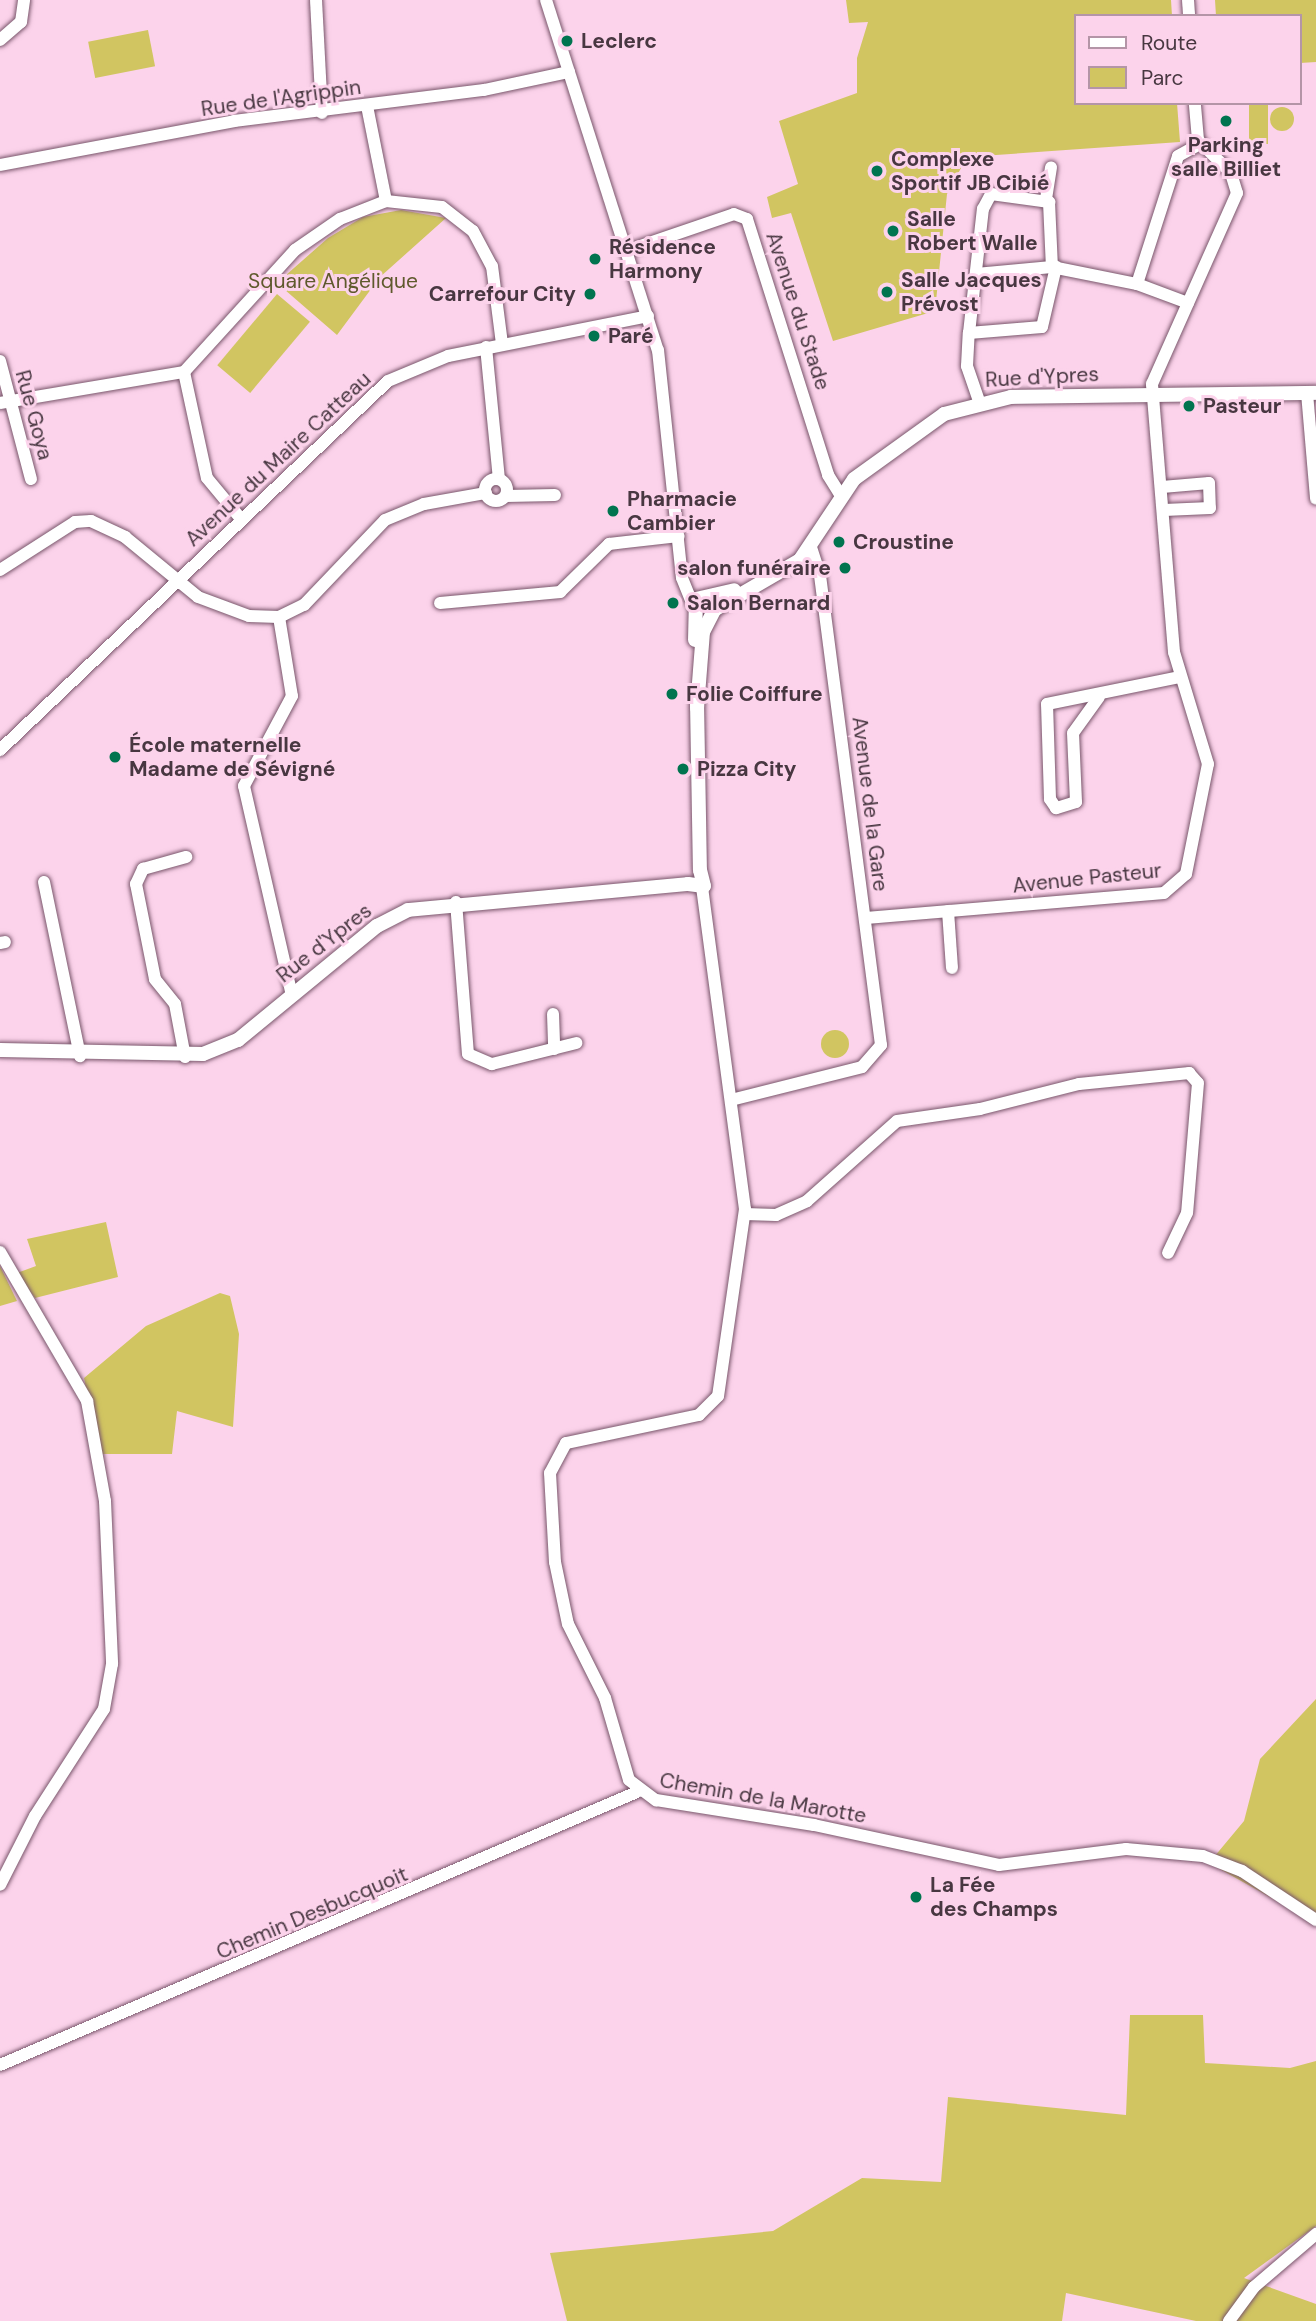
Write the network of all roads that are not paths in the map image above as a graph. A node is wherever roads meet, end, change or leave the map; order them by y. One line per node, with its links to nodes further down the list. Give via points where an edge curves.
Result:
1 (24, 0): 4 (street, via 21,22)
2 (316, 0): 8 (street)
3 (546, 0): 5 (street)
4 (0, 40)
5 (569, 72): 7 (street, Rue de l'Agrippin); 14 (street)
6 (1195, 105): 9 (street)
7 (367, 106): 8 (street, Rue de l'Agrippin); 13 (street)
8 (322, 113): 10 (street, Rue de l'Agrippin, via 234,121)
9 (1200, 144): 17 (street, via 1178,156); 18 (street, Avenue Pasteur, via 1231,173 1237,193)
10 (0, 165)
11 (1051, 167): 12 (street)
12 (1046, 199): 15 (street, via 1053,215); 16 (street, via 1004,192 988,197)
13 (386, 201): 21 (street, via 431,203 465,221 492,266); 24 (street, via 332,224 295,250)
14 (626, 251): 19 (street); 35 (street, Avenue du Stade, via 734,214 745,216 828,475)
15 (1054, 267): 16 (street); 17 (street); 20 (street, via 1042,327)
16 (976, 274): 20 (street)
17 (1137, 284): 18 (street)
18 (1188, 303): 26 (street, Avenue Pasteur, via 1154,374)
19 (648, 316): 21 (street, Avenue du Maire Catteau); 39 (street, via 660,363)
20 (969, 333): 27 (street, via 967,366)
21 (502, 344): 22 (street, Avenue du Maire Catteau)
22 (486, 347): 30 (street, via 502,458); 38 (street, Avenue du Maire Catteau, via 424,363 381,386)
23 (0, 361): 28 (street, Rue Goya)
24 (184, 372): 28 (street, via 129,377); 38 (street, via 207,478)
25 (1312, 393): 26 (main road, Rue d'Ypres); 36 (street)
26 (1153, 395): 27 (main road, Rue d'Ypres); 31 (street, Avenue Pasteur)
27 (979, 401): 35 (main road, Rue d'Ypres, via 944,414 889,451)
28 (5, 402): 29 (street, Rue Goya)
29 (31, 479)
30 (499, 480): 32 (street, via 488,482); 34 (street)
31 (1163, 486): 37 (street, Avenue Pasteur); 37 (street, via 1209,483 1210,508)
32 (486, 493): 34 (street, via 497,501); 49 (street, via 424,504 385,520 304,605)
33 (555, 495): 34 (street)
34 (506, 496)
35 (841, 496): 40 (main road, Rue d'Ypres)
36 (1316, 499)
37 (1164, 510): 50 (street, Avenue Pasteur)
38 (241, 519): 43 (street, Avenue du Maire Catteau)
39 (679, 536): 41 (street); 46 (street, via 609,544 560,592)
40 (811, 547): 44 (main road, Rue d'Ypres, via 795,564); 59 (street, Avenue de la Gare, via 820,575)
41 (681, 552): 45 (street, via 691,583); 47 (street)
42 (0, 570): 43 (street, via 85,521 125,537)
43 (177, 582): 49 (street, via 222,608); 53 (street, Avenue du Maire Catteau)
44 (759, 584): 45 (main road, Rue d'Ypres); 48 (main road, Rue d'Ypres)
45 (705, 596): 47 (main road); 48 (main road)
46 (440, 603)
47 (694, 609): 48 (main road); 52 (main road)
48 (713, 612): 52 (main road, via 703,632)
49 (279, 617): 61 (street, via 292,696 247,774 244,793)
50 (1180, 677): 51 (street); 58 (street, Avenue Pasteur, via 1203,737 1209,774 1180,884 1158,894)
51 (1099, 697): 51 (street, via 1045,706 1050,799 1056,808 1076,802 1073,733)
52 (697, 708): 56 (main road, via 700,870 689,874)
53 (0, 750)
54 (186, 857): 67 (street, via 143,869 136,884 155,979 176,1004)
55 (44, 882): 66 (street)
56 (695, 885): 57 (main road, Rue d'Ypres); 68 (street, Chemin de la Marotte)
57 (456, 902): 61 (main road, Rue d'Ypres, via 382,922); 64 (street, via 468,1054 492,1064)
58 (948, 911): 59 (street, Avenue Pasteur); 60 (street)
59 (866, 918): 68 (street, Avenue de la Gare, via 881,1039 868,1064)
60 (952, 968)
61 (292, 995): 67 (main road, Rue d'Ypres, via 231,1044)
62 (553, 1014): 64 (street)
63 (576, 1043): 64 (street)
64 (554, 1049)
65 (0, 1050): 66 (main road, Rue d'Ypres)
66 (80, 1056): 67 (main road, Rue d'Ypres)
67 (185, 1057)
68 (731, 1100): 69 (street, Chemin de la Marotte)
69 (745, 1214): 71 (street, via 782,1213 807,1201 897,1121 980,1110 1079,1084 1189,1073 1198,1083 1187,1213); 72 (street, Chemin de la Marotte, via 715,1405 684,1419 566,1443 550,1473 555,1562 568,1624 602,1691)
70 (0, 1252): 73 (street, via 87,1401 105,1501 112,1653 104,1709)
71 (1168, 1253)
72 (637, 1792): 74 (street, Chemin de la Marotte, via 999,1865 1126,1849 1203,1856 1234,1866); 75 (street, Chemin Desbucquoit)
73 (0, 1885)
74 (1316, 1920)
75 (0, 2066)
76 (1316, 2234): 77 (street, via 1254,2287)
77 (1229, 2321)

